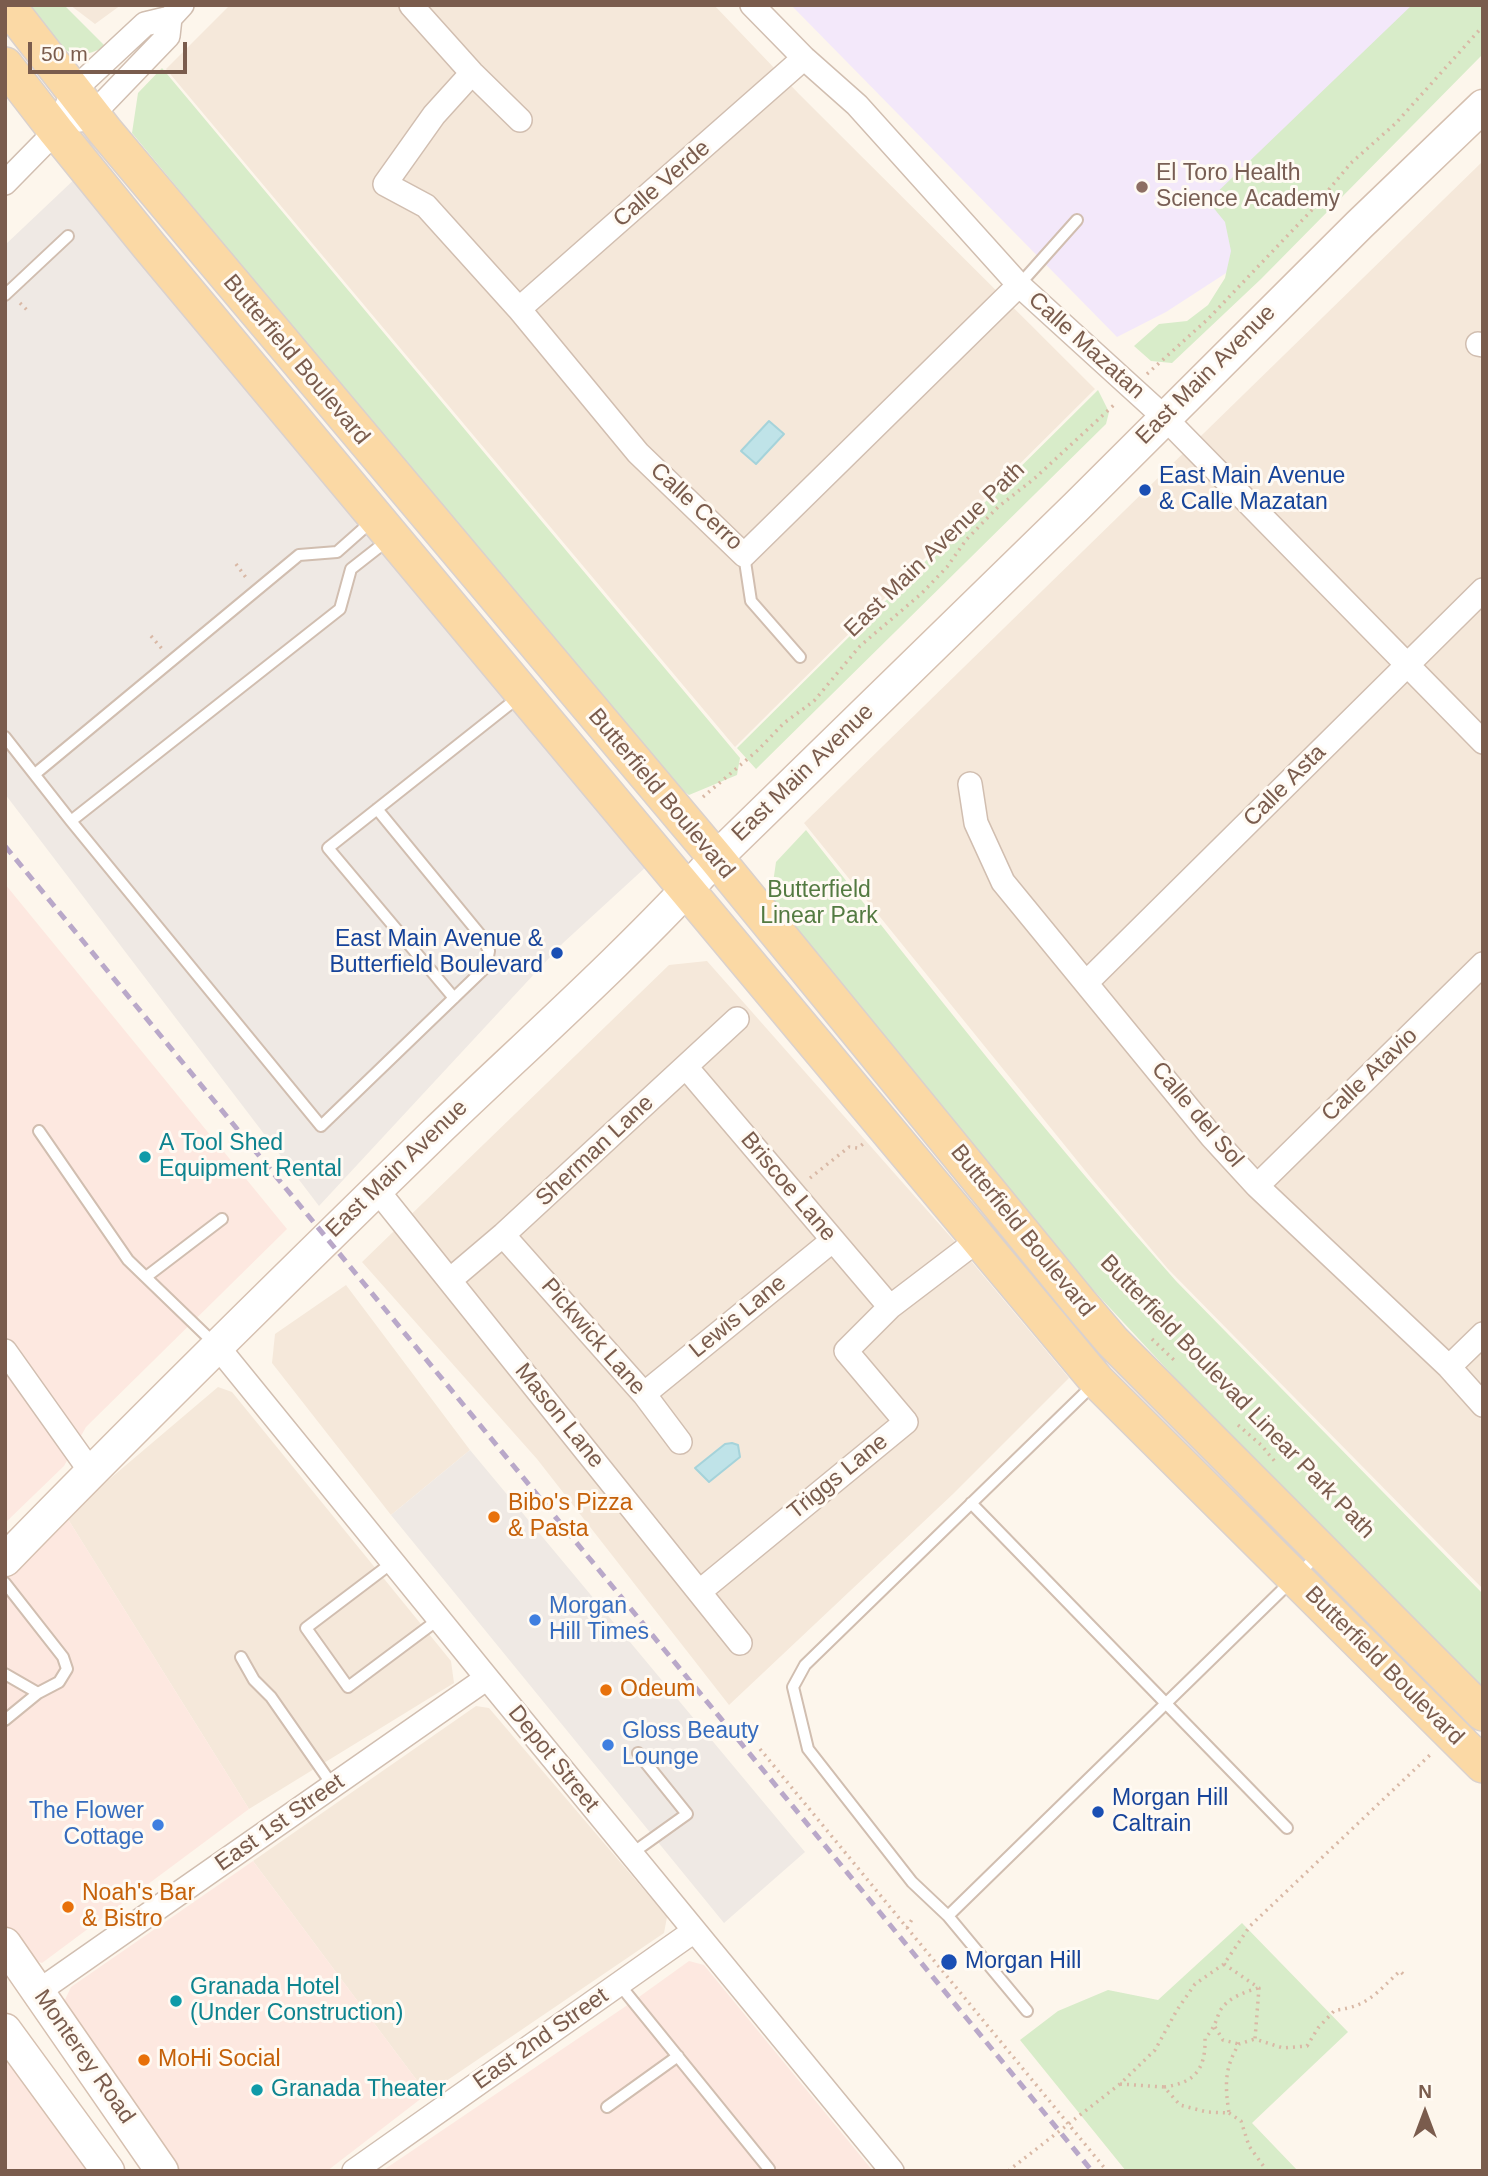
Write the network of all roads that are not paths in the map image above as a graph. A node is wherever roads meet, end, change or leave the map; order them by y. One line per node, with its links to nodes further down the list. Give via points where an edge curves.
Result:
1 (7, 5): 8 (main road, Butterfield Boulevard)
2 (411, 5): 7 (street)
3 (752, 5): 5 (street, Calle Mazatan)
4 (176, 11): 8 (street, via 145,24)
5 (804, 58): 15 (street, Calle Mazatan, via 857,105); 17 (street, Calle Verde)
6 (5, 65): 11 (main road, Butterfield Boulevard)
7 (472, 73): 10 (street); 17 (street, Calle Cerro, via 385,184 426,206)
8 (82, 103): 11 (street); 33 (main road, Butterfield Boulevard)
9 (1483, 106): 18 (main road, East Main Avenue)
10 (520, 120)
11 (55, 131): 12 (street); 19 (main road, Butterfield Boulevard)
12 (5, 183)
13 (1077, 220): 15 (lane)
14 (68, 236): 16 (lane)
15 (1019, 285): 18 (street, Calle Mazatan); 21 (street, Calle Cerro)
16 (8, 287)
17 (519, 309): 21 (street, Calle Cerro, via 638,453)
18 (1164, 417): 25 (street, Calle Mazatan); 33 (main road, East Main Avenue)
19 (385, 526): 20 (lane); 22 (lane); 26 (main road, Butterfield Boulevard)
20 (337, 552): 22 (lane); 29 (lane, via 299,555)
21 (744, 555): 24 (lane, via 751,601)
22 (351, 569): 32 (lane, via 340,610)
23 (1483, 590): 25 (street, Calle Asta)
24 (800, 657)
25 (1406, 665): 28 (street, Calle Mazatan); 36 (street, Calle Asta)
26 (524, 693): 31 (lane); 34 (main road, Butterfield Boulevard)
27 (5, 737): 29 (lane)
28 (1483, 742)
29 (35, 774): 32 (lane)
30 (970, 784): 36 (street, Calle del Sol, via 976,823 1003,882)
31 (377, 809): 37 (lane, via 489,951 486,967); 37 (lane, via 328,848)
32 (71, 821): 37 (lane, via 321,1126)
33 (716, 858): 34 (main road, East Main Avenue); 61 (main road, Butterfield Boulevard, via 1112,1342)
34 (687, 890): 42 (main road, East Main Avenue); 46 (main road, Butterfield Boulevard)
35 (1483, 964): 41 (street, Calle Atavio)
36 (1087, 982): 41 (street, Calle del Sol, via 1212,1137)
37 (454, 998)
38 (737, 1019): 39 (street, Sherman Lane)
39 (686, 1067): 44 (street, Sherman Lane); 45 (street, Briscoe Lane)
40 (39, 1131): 47 (lane, via 128,1260)
41 (1257, 1185): 53 (street, Calle del Sol)
42 (377, 1190): 48 (street, Mason Lane); 51 (main road, East Main Avenue)
43 (222, 1219): 47 (lane)
44 (503, 1235): 48 (street, Sherman Lane); 55 (street, Pickwick Lane)
45 (833, 1240): 49 (street, Briscoe Lane); 55 (street, Lewis Lane)
46 (978, 1240): 49 (street); 54 (main road, Butterfield Boulevard)
47 (146, 1278): 51 (lane)
48 (450, 1280): 65 (street, Mason Lane)
49 (890, 1307): 65 (street, Triggs Lane, via 846,1351 906,1422)
50 (1483, 1334): 53 (street)
51 (217, 1346): 58 (main road, East Main Avenue); 62 (street, Depot Street)
52 (5, 1351): 58 (street)
53 (1449, 1367): 56 (street, Calle del Sol)
54 (1097, 1381): 59 (lane); 63 (main road, Butterfield Boulevard)
55 (644, 1394): 57 (street, Pickwick Lane)
56 (1483, 1405)
57 (680, 1442)
58 (91, 1472): 60 (main road, East Main Avenue)
59 (971, 1503): 72 (lane); 80 (lane, via 805,1665 793,1686 808,1749 912,1882)
60 (9, 1549)
61 (1322, 1551): 63 (lane); 73 (main road, Butterfield Boulevard)
62 (393, 1563): 66 (street, Depot Street); 66 (lane, via 306,1628 348,1687)
63 (1295, 1577): 72 (lane); 76 (main road, Butterfield Boulevard)
64 (5, 1583): 71 (lane, via 64,1657 66,1669 59,1682)
65 (699, 1592): 67 (street, Mason Lane)
66 (439, 1619): 70 (street, Depot Street)
67 (740, 1643)
68 (241, 1657): 77 (lane)
69 (5, 1674): 71 (lane)
70 (487, 1678): 77 (street, East 1st Street); 79 (street, Depot Street)
71 (38, 1692): 74 (lane)
72 (1166, 1705): 78 (lane); 80 (lane)
73 (1483, 1713)
74 (5, 1720)
75 (638, 1753): 79 (lane, via 687,1814)
76 (1483, 1765)
77 (333, 1786): 84 (street, East 1st Street)
78 (1287, 1828)
79 (631, 1854): 81 (street, Depot Street)
80 (948, 1916): 85 (lane)
81 (694, 1931): 83 (street, East 2nd Street); 93 (street, Depot Street)
82 (5, 1944): 84 (main road, Monterey Road)
83 (620, 1983): 87 (lane); 91 (street, East 2nd Street)
84 (39, 1991): 90 (main road, Monterey Road)
85 (1027, 2011)
86 (5, 2030): 89 (main road, Monterey Road)
87 (678, 2056): 88 (lane); 92 (lane, via 769,2169)
88 (607, 2107)
89 (108, 2171)
90 (162, 2171)
91 (354, 2171)
92 (766, 2171)
93 (892, 2171)

